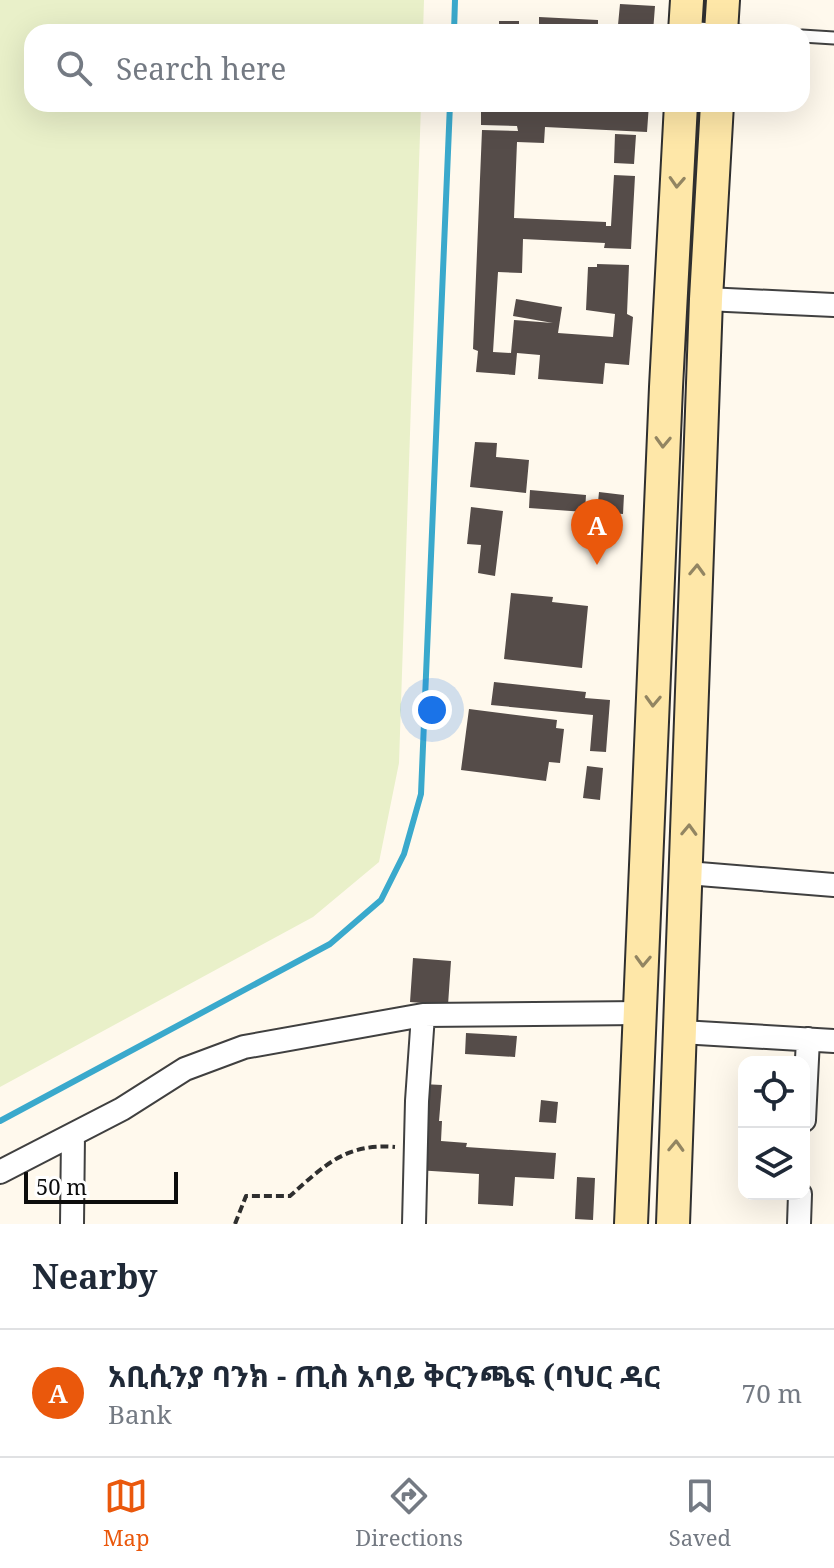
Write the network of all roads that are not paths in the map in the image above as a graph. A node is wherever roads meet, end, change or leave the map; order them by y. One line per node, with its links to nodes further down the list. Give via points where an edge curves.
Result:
1 (686, 20): 2 (lane)
2 (728, 24)
3 (810, 36): 4 (lane)
4 (834, 38)
5 (681, 112): 11 (main road, one-way to 11)
6 (717, 112): 7 (main road)
7 (706, 299): 8 (street); 9 (main road, one-way to 7)
8 (834, 305)
9 (687, 873): 10 (street); 13 (main road)
10 (834, 885)
11 (641, 1013): 12 (street); 22 (main road)
12 (423, 1015): 17 (street, via 244,1047 185,1069); 21 (street)
13 (681, 1032): 14 (street); 23 (main road, one-way to 13)
14 (808, 1039): 15 (street); 16 (street)
15 (834, 1041)
16 (807, 1056)
17 (73, 1135): 18 (street); 20 (street)
18 (0, 1172)
19 (800, 1200): 24 (street)
20 (72, 1224)
21 (414, 1224)
22 (631, 1224)
23 (673, 1224)
24 (799, 1224)

